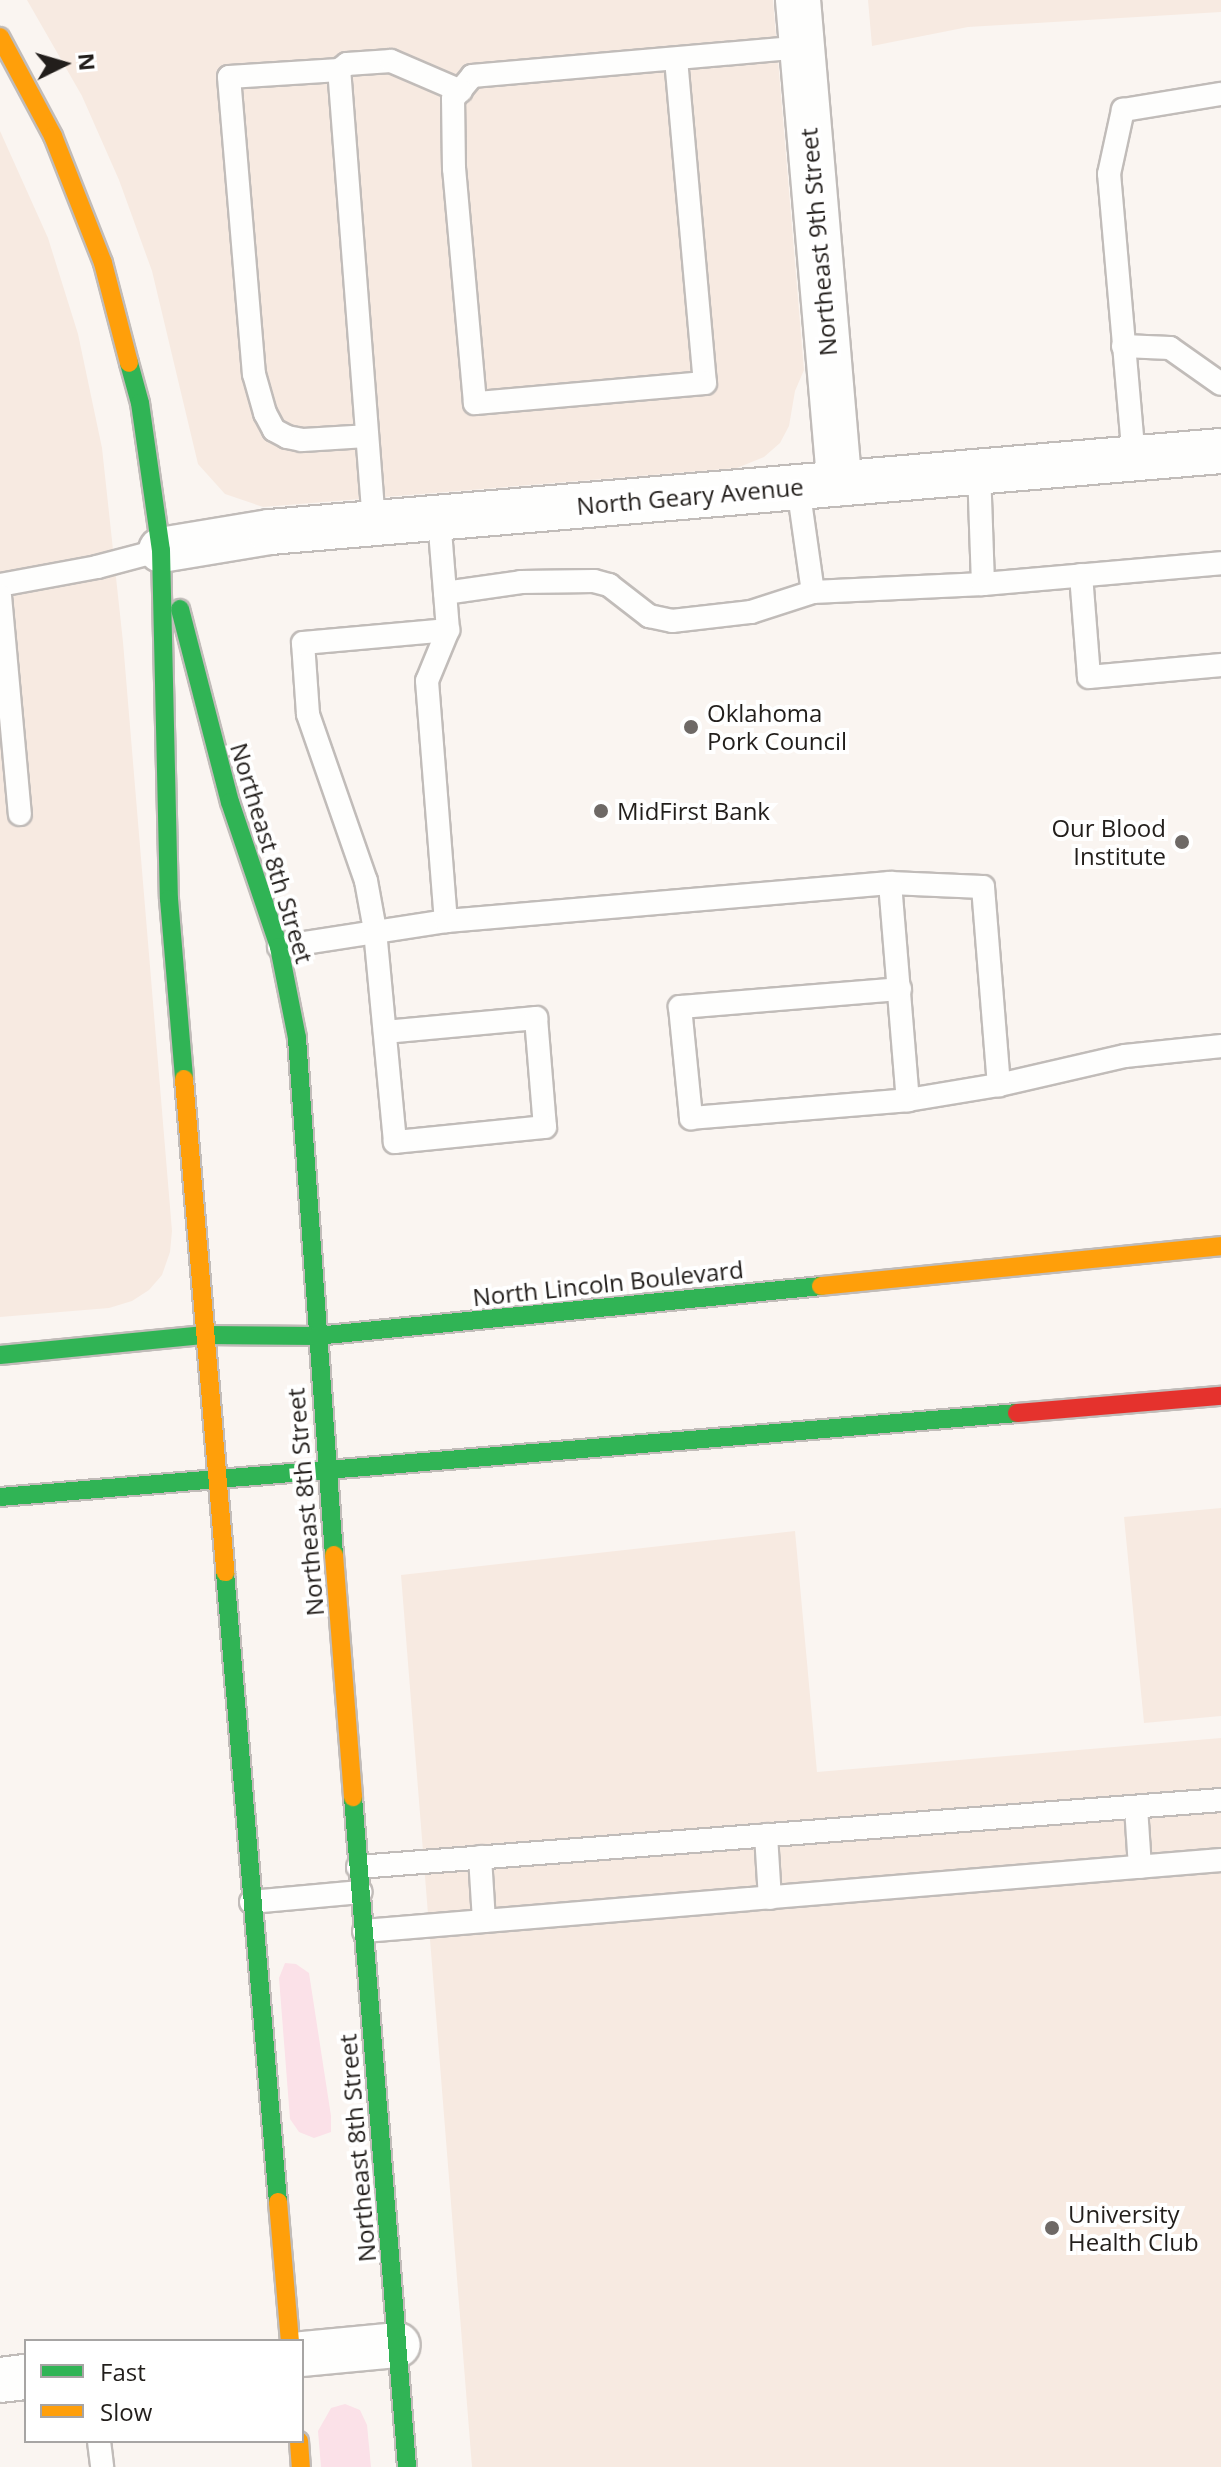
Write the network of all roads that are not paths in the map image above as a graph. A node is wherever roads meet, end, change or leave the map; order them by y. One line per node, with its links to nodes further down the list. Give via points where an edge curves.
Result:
1 (798, 0): 3 (street, Northeast 9th Street)
2 (0, 37): 17 (main road, Northeast 8th Street, via 53,136 103,263 140,403)
3 (802, 47): 4 (lane); 14 (street, Northeast 9th Street)
4 (676, 59): 6 (lane, via 472,76); 6 (lane, via 705,383 475,403 454,169 453,99)
5 (339, 70): 6 (lane, via 347,64 391,61); 10 (lane); 10 (lane, via 229,77 254,374 265,413 274,430 287,437)
6 (461, 91)
7 (1221, 94): 8 (lane, via 1123,110 1109,174)
8 (1123, 346): 9 (lane, via 1170,348); 12 (lane)
9 (1221, 384)
10 (367, 436): 16 (lane)
11 (1221, 451): 12 (street, North Geary Avenue)
12 (1134, 459): 13 (street, North Geary Avenue)
13 (979, 472): 14 (street, North Geary Avenue); 20 (lane)
14 (818, 485): 15 (street, North Geary Avenue); 22 (lane)
15 (439, 518): 16 (street, North Geary Avenue); 23 (lane)
16 (374, 523): 17 (street, North Geary Avenue, via 270,532)
17 (161, 550): 21 (lane); 31 (main road, Northeast 8th Street, via 189,636 230,802); 38 (main road, Northeast 8th Street, via 169,899)
18 (1221, 563): 19 (lane)
19 (1081, 575): 20 (lane); 26 (lane, via 1089,677)
20 (983, 584): 22 (lane)
21 (0, 585)
22 (813, 592): 23 (lane, via 751,612 672,621 649,616 609,585 594,581 521,582)
23 (445, 593): 25 (lane)
24 (0, 596): 27 (lane)
25 (448, 630): 29 (lane, via 427,681); 30 (lane, via 303,643 308,714 366,881)
26 (1221, 665)
27 (20, 814)
28 (890, 883): 29 (lane); 32 (lane); 35 (lane, via 983,887)
29 (446, 921): 30 (lane)
30 (375, 930): 31 (lane); 33 (lane)
31 (279, 947): 39 (main road, Northeast 8th Street, via 297,1038)
32 (900, 989): 36 (lane); 36 (lane, via 680,1007 691,1118)
33 (385, 1032): 33 (lane, via 395,1142 545,1127 536,1018)
34 (1221, 1046): 35 (lane, via 1125,1056)
35 (999, 1085): 36 (lane)
36 (908, 1100)
37 (1221, 1246): 39 (main road, North Lincoln Boulevard)
38 (205, 1335): 39 (main road, North Lincoln Boulevard); 40 (main road, North Lincoln Boulevard); 43 (main road, Northeast 8th Street)
39 (316, 1336): 42 (main road, Northeast 8th Street)
40 (0, 1355)
41 (1221, 1396): 42 (main road)
42 (327, 1472): 43 (main road); 50 (main road, Northeast 8th Street)
43 (216, 1480): 44 (main road); 54 (main road, Northeast 8th Street)
44 (0, 1497)
45 (1221, 1800): 46 (lane)
46 (1136, 1807): 47 (lane); 51 (lane)
47 (766, 1835): 48 (lane); 53 (lane)
48 (480, 1857): 50 (lane); 55 (lane)
49 (1221, 1860): 51 (lane)
50 (358, 1867): 52 (main road, Northeast 8th Street)
51 (1140, 1867): 53 (lane)
52 (361, 1892): 54 (lane); 56 (main road, Northeast 8th Street)
53 (770, 1898): 55 (lane)
54 (251, 1902): 57 (main road, Northeast 8th Street)
55 (484, 1921): 56 (lane)
56 (364, 1931): 58 (main road, Northeast 8th Street)
57 (290, 2339)
58 (398, 2345): 59 (street); 66 (main road, Northeast 8th Street)
59 (304, 2354)
60 (24, 2377): 61 (street)
61 (0, 2380)
62 (99, 2443): 64 (lane)
63 (299, 2443): 65 (main road)
64 (102, 2467)
65 (301, 2467)
66 (407, 2467)

